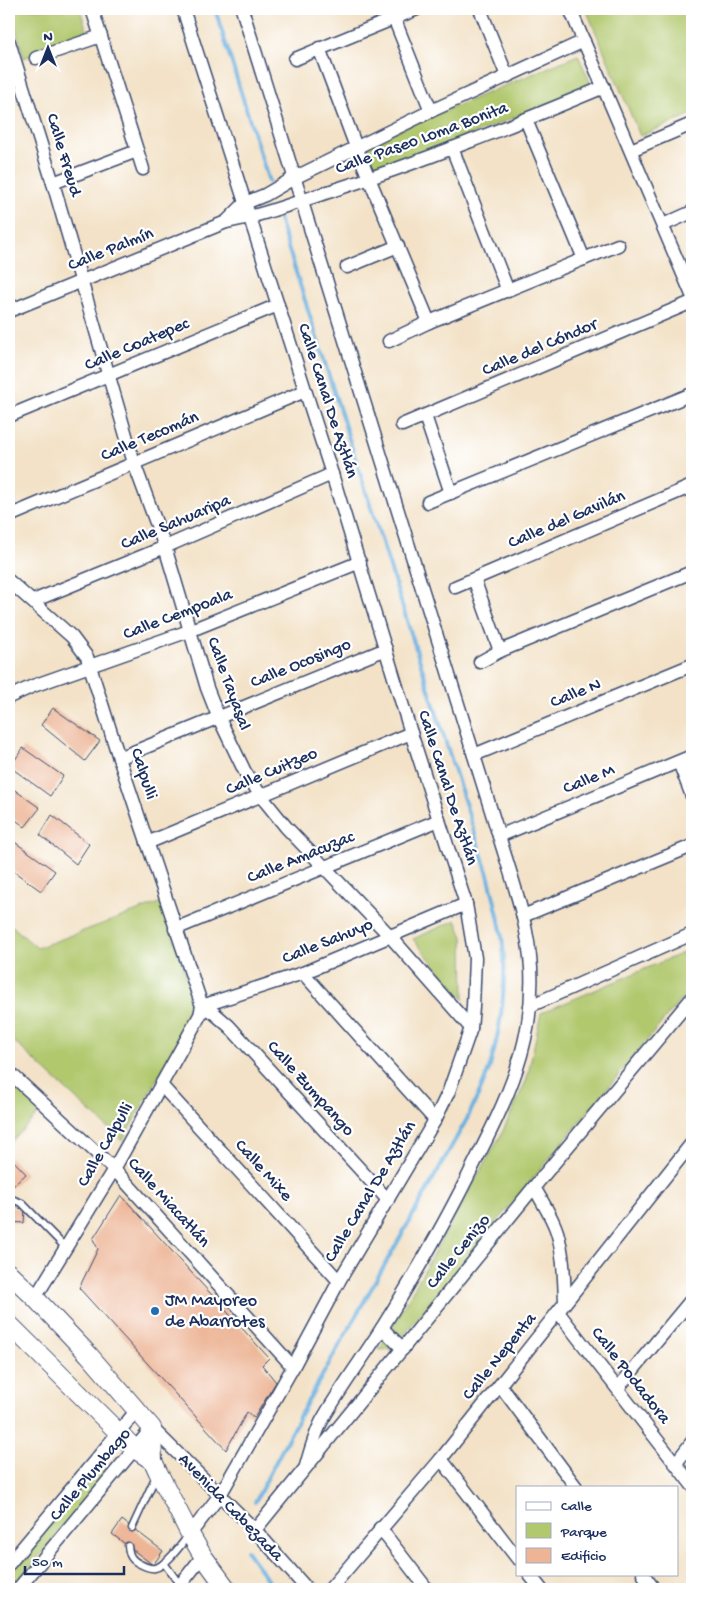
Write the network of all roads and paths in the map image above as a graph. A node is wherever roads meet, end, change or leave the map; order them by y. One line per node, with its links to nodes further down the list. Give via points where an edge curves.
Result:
1 (92, 9): 8 (street)
2 (183, 9): 28 (street, Calle Canal De Aztlán)
3 (242, 9): 24 (street, Calle Canal De Aztlán)
4 (416, 9): 7 (street)
5 (480, 9): 14 (street)
6 (570, 9): 9 (street)
7 (394, 18): 11 (street); 16 (street)
8 (101, 36): 12 (street); 22 (street)
9 (584, 41): 14 (street, Calle Paseo Loma Bonita); 15 (street)
10 (9, 42): 26 (street, Calle Freud)
11 (319, 48): 13 (street); 19 (street)
12 (36, 58)
13 (295, 59)
14 (507, 76): 16 (street, Calle Paseo Loma Bonita)
15 (604, 87): 17 (street, Calle Paseo Loma Bonita); 21 (street)
16 (430, 111): 19 (street, Calle Paseo Loma Bonita)
17 (526, 120): 20 (street, Calle Paseo Loma Bonita); 35 (street)
18 (692, 124): 21 (street)
19 (356, 147): 24 (street, Calle Paseo Loma Bonita); 25 (street)
20 (452, 148): 25 (street, Calle Paseo Loma Bonita); 38 (street)
21 (631, 150): 32 (street)
22 (137, 151): 23 (street); 26 (street)
23 (143, 169)
24 (294, 178): 27 (street, Calle Canal De Aztlán); 28 (street, Calle Paseo Loma Bonita)
25 (370, 179): 27 (street, Calle Paseo Loma Bonita); 34 (street)
26 (53, 183): 37 (street, Calle Freud)
27 (301, 201): 30 (street, Calle Paseo Loma Bonita); 73 (street, Calle Canal De Aztlán)
28 (245, 203): 30 (street, Calle Canal De Aztlán); 31 (street, Calle Palmín)
29 (692, 212): 32 (street)
30 (250, 218): 31 (street, Calle Palmín); 41 (street, Calle Canal De Aztlán)
31 (226, 222): 37 (street, Calle Palmín)
32 (663, 225): 39 (street)
33 (618, 245): 35 (street)
34 (398, 246): 36 (street); 43 (street)
35 (584, 259): 38 (street)
36 (347, 267)
37 (82, 280): 42 (street, Calle Palmín); 45 (street, Calle Tayasal)
38 (508, 291): 43 (street)
39 (692, 295)
40 (692, 302): 49 (street, Calle del Cóndor)
41 (278, 305): 45 (street, Calle Coatepec); 46 (street, Calle Canal De Aztlán)
42 (9, 311)
43 (429, 322): 44 (street)
44 (389, 341)
45 (108, 376): 48 (street, Calle Coatepec); 51 (street, Calle Tayasal)
46 (305, 391): 51 (street, Calle Tecomán); 52 (street, Calle Canal De Aztlán)
47 (692, 394): 54 (street)
48 (9, 416)
49 (425, 416): 50 (street, Calle del Cóndor); 54 (street)
50 (402, 425)
51 (134, 462): 56 (street, Calle Tecomán); 57 (street, Calle Tayasal)
52 (332, 474): 57 (street, Calle Sahuaripa); 58 (street, Calle Canal De Aztlán)
53 (692, 486): 60 (street, Calle del Gavilán)
54 (451, 493): 55 (street)
55 (428, 502)
56 (9, 516)
57 (165, 547): 63 (street, Calle Sahuaripa); 64 (street, Calle Tayasal)
58 (360, 562): 64 (street, Calle Cempoala); 65 (street, Calle Canal De Aztlán)
59 (692, 572): 66 (street)
60 (474, 579): 62 (street, Calle del Gavilán); 66 (street)
61 (9, 581): 63 (street, Calpulli)
62 (455, 587)
63 (33, 601): 68 (street, Calpulli, via 77,642)
64 (189, 631): 68 (street, Calle Cempoala); 71 (street, Calle Tayasal)
65 (386, 649): 71 (street, Calle Ocosingo); 72 (street, Calle Canal De Aztlán)
66 (500, 651): 67 (street)
67 (480, 662)
68 (91, 665): 70 (street, Calle Cempoala); 75 (street, Calpulli)
69 (692, 665): 73 (street, Calle N)
70 (9, 697)
71 (218, 716): 75 (street, Calle Ocosingo); 77 (street, Calle Tayasal, via 245,772)
72 (411, 733): 77 (street, Calle Cuitzeo); 79 (street, Calle Canal De Aztlán)
73 (474, 755): 80 (street, Calle Canal De Aztlán)
74 (692, 756): 76 (street, Calle M)
75 (119, 758): 81 (street, Calpulli)
76 (678, 762): 78 (street); 80 (street, Calle M)
77 (261, 796): 81 (street, Calle Cuitzeo); 83 (street, Calle Tayasal)
78 (692, 796)
79 (439, 820): 83 (street, Calle Amacuzac); 84 (street, Calle Canal De Aztlán)
80 (499, 836): 85 (street, Calle Canal De Aztlán)
81 (147, 843): 86 (street, Calpulli)
82 (692, 846): 85 (street)
83 (325, 867): 86 (street, Calle Amacuzac); 88 (street, Calle Tayasal)
84 (466, 904): 88 (street, Calle Sahuyo); 93 (street, Calle Canal De Aztlán, via 475,958)
85 (523, 916): 92 (street, Calle Canal De Aztlán, via 531,967)
86 (175, 929): 91 (street, Calpulli)
87 (692, 934): 92 (street)
88 (390, 936): 89 (street, Calle Sahuyo); 93 (street, Calle Tayasal)
89 (303, 973): 91 (street, Calle Sahuyo); 96 (street)
90 (692, 998): 99 (street, Calle Cenizo)
91 (202, 1006): 95 (street, Calle Calpulli); 101 (street, Calle Zumpango, via 229,1026)
92 (530, 1006): 112 (street, Calle Canal De Aztlán, via 521,1058 502,1108 456,1202)
93 (471, 1028): 96 (street, Calle Canal De Aztlán)
94 (9, 1072): 98 (street, Calle Miacatlán)
95 (161, 1084): 98 (street, Calle Calpulli); 107 (street, Calle Mixe)
96 (435, 1120): 101 (street, Calle Canal De Aztlán)
97 (692, 1143): 110 (street, Calle Nepenta)
98 (114, 1169): 105 (street, Calle Calpulli); 114 (street, Calle Miacatlán)
99 (534, 1187): 110 (street, via 557,1232 562,1263); 113 (street, Calle Cenizo)
100 (9, 1198): 102 (lane); 105 (lane, via 22,1203)
101 (388, 1200): 107 (street, Calle Canal De Aztlán)
102 (10, 1207)
103 (9, 1222): 104 (lane)
104 (9, 1228)
105 (66, 1248): 108 (street, Calle Calpulli)
106 (9, 1274): 108 (main road, Avenida Cabezada)
107 (339, 1281): 114 (street, Calle Canal De Aztlán)
108 (35, 1298): 117 (main road, Avenida Cabezada)
109 (692, 1298): 116 (street)
110 (562, 1307): 115 (street, Calle Nepenta); 116 (street, Calle Podadora)
111 (9, 1324): 119 (main road, Avenida Cabezada)
112 (382, 1328): 113 (street); 124 (street, Calle Canal De Aztlán, via 324,1418)
113 (403, 1349): 124 (street, Calle Cenizo)
114 (293, 1367): 128 (street, Calle Canal De Aztlán)
115 (500, 1385): 122 (street, Calle Nepenta); 127 (street)
116 (618, 1388): 123 (street, Calle Podadora)
117 (137, 1410): 118 (main road, Avenida Cabezada); 119 (street, Calle Plumbago)
118 (152, 1428): 121 (street, Calle Plumbago); 125 (main road, Avenida Cabezada); 128 (street, Avenida Cabezada)
119 (118, 1433): 121 (main road, Avenida Cabezada); 136 (street, Calle Plumbago)
120 (692, 1442): 123 (street)
121 (136, 1450): 125 (main road, Avenida Cabezada); 141 (street, Calle Plumbago)
122 (441, 1459): 130 (street, Calle Nepenta); 135 (street)
123 (676, 1462): 126 (street, Calle Podadora)
124 (306, 1466): 131 (street, Calle Cenizo)
125 (156, 1467): 129 (lane); 132 (main road, Avenida Cabezada)
126 (692, 1485)
127 (575, 1486)
128 (220, 1495): 131 (street, Avenida Cabezada); 132 (street, Calle Canal De Aztlán)
129 (132, 1528)
130 (380, 1528): 144 (street, Calle Nepenta); 145 (street)
131 (255, 1530): 143 (street, Avenida Cabezada)
132 (190, 1534): 134 (main road, Avenida Cabezada); 137 (lane)
133 (128, 1546): 137 (lane, via 128,1554 133,1561 155,1568)
134 (203, 1556): 140 (street); 142 (main road, Avenida Cabezada)
135 (516, 1557)
136 (9, 1564)
137 (164, 1564): 140 (lane)
138 (531, 1576): 146 (street)
139 (644, 1576): 147 (street)
140 (178, 1587)
141 (18, 1589)
142 (227, 1589)
143 (307, 1589)
144 (330, 1589)
145 (427, 1589)
146 (541, 1589)
147 (654, 1589)

